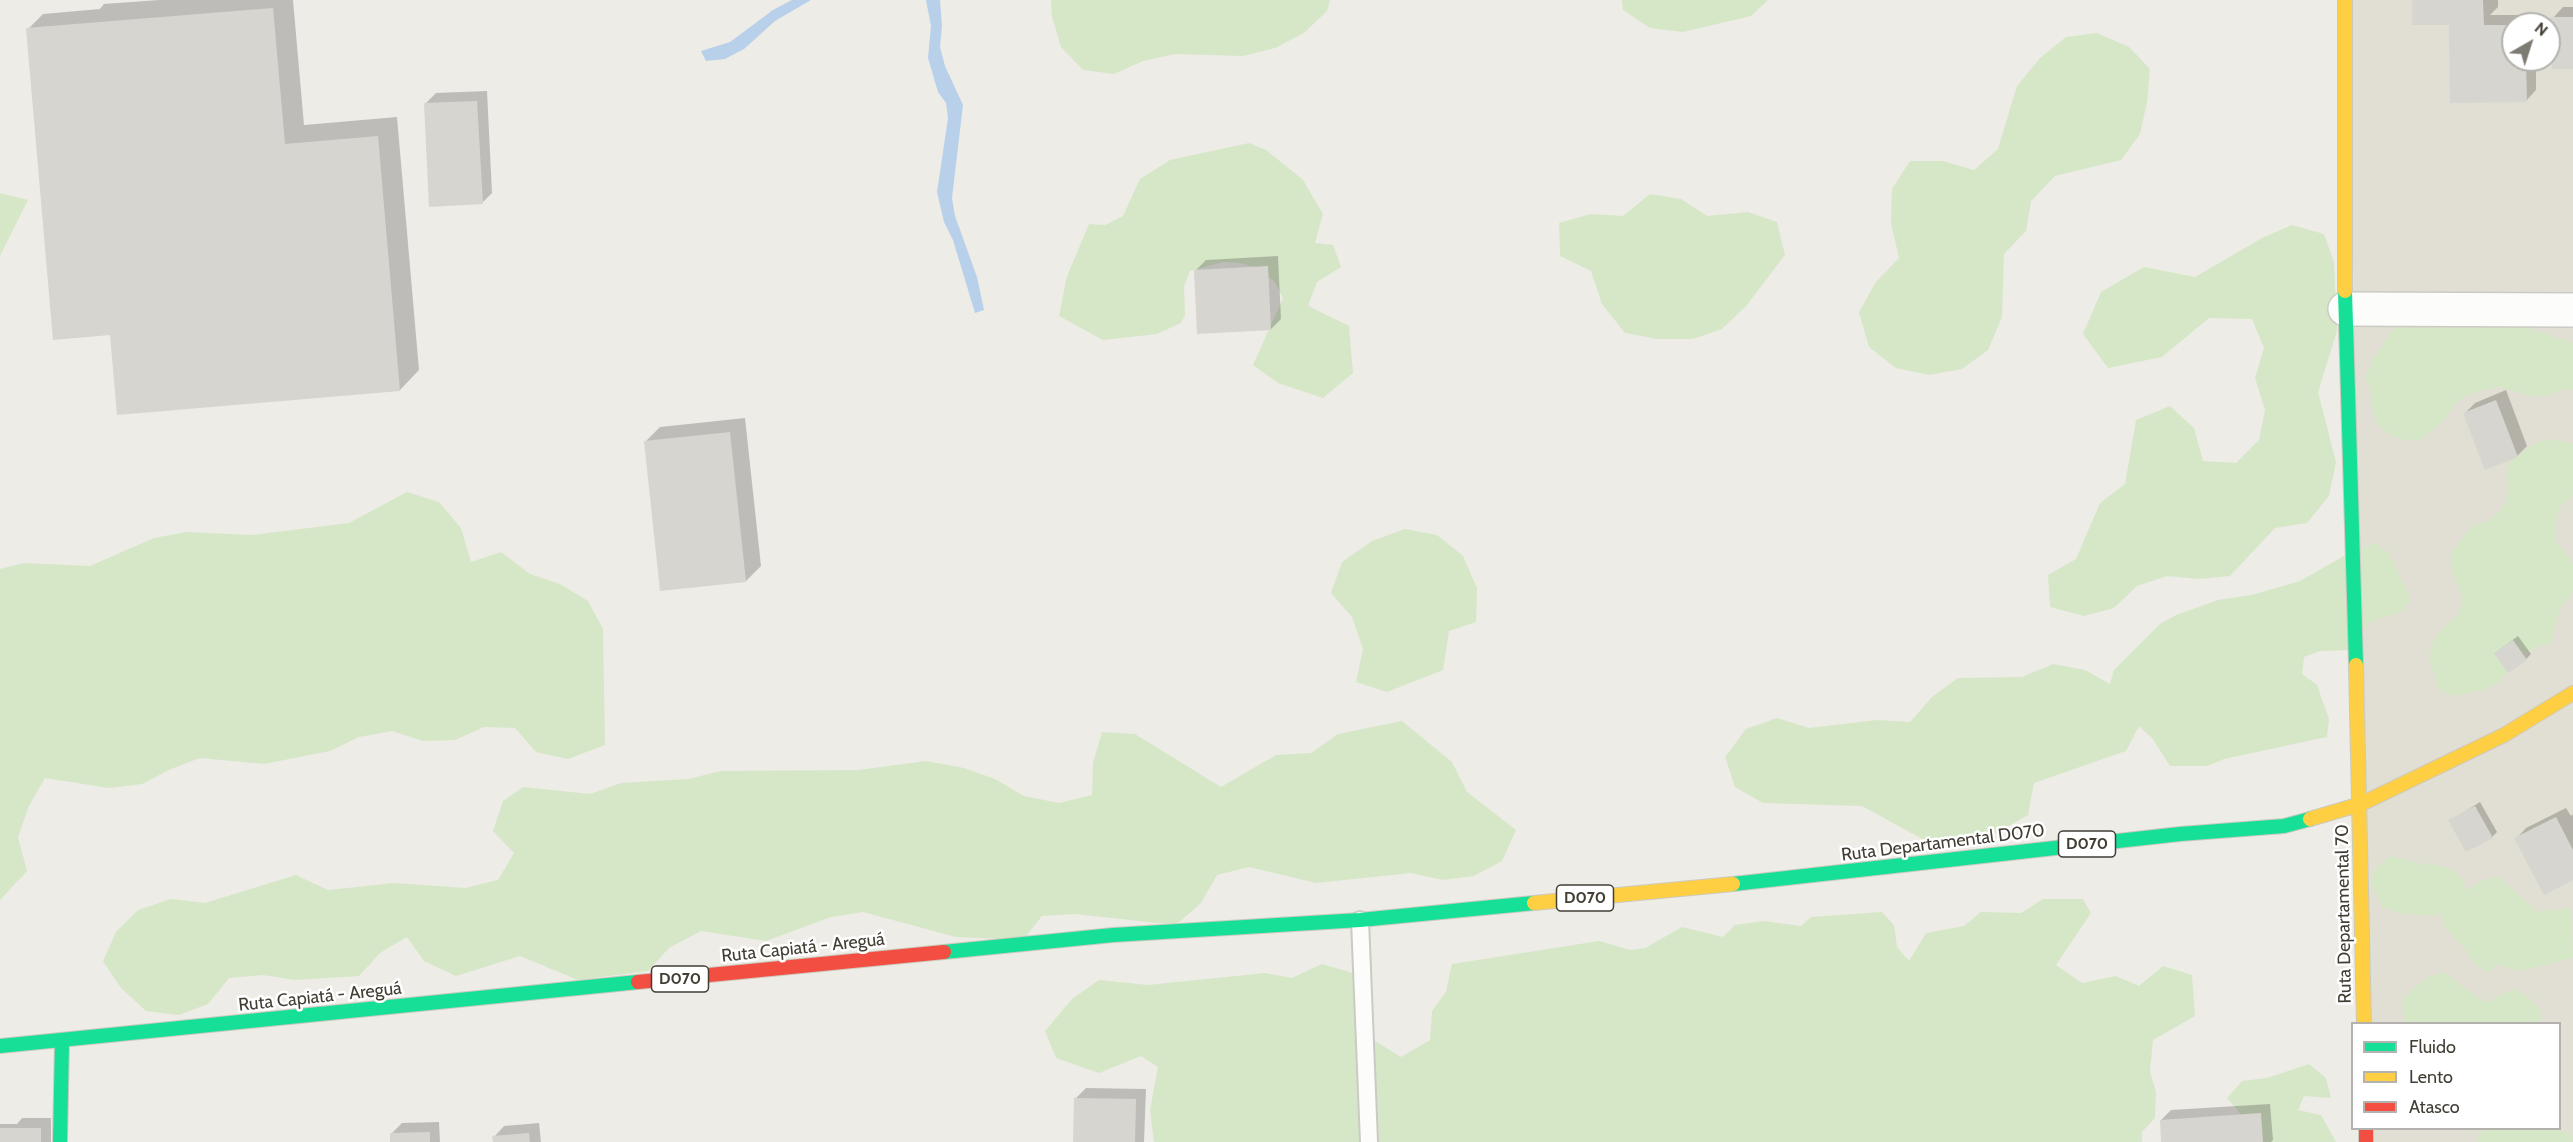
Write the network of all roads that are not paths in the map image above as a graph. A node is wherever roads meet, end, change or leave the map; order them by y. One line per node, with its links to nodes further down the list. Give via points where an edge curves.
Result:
1 (2345, 0): 2 (main road, Ruta Departamental 70)
2 (2345, 309): 3 (street); 5 (main road, Ruta Departamental 70)
3 (2573, 310)
4 (2573, 693): 5 (main road, Ruta Departamental D070 / D070, via 2504,735)
5 (2361, 804): 6 (main road, Ruta Departamental D070 / D070, via 2284,826); 7 (main road, Ruta Departamental 70)
6 (1360, 920): 8 (main road, Ruta Capiatá - Areguá / D070, via 1113,935); 11 (lane)
7 (2364, 1022)
8 (62, 1041): 9 (main road, Ruta Capiatá - Areguá / D070); 10 (main road)
9 (0, 1046)
10 (60, 1142)
11 (1369, 1142)

